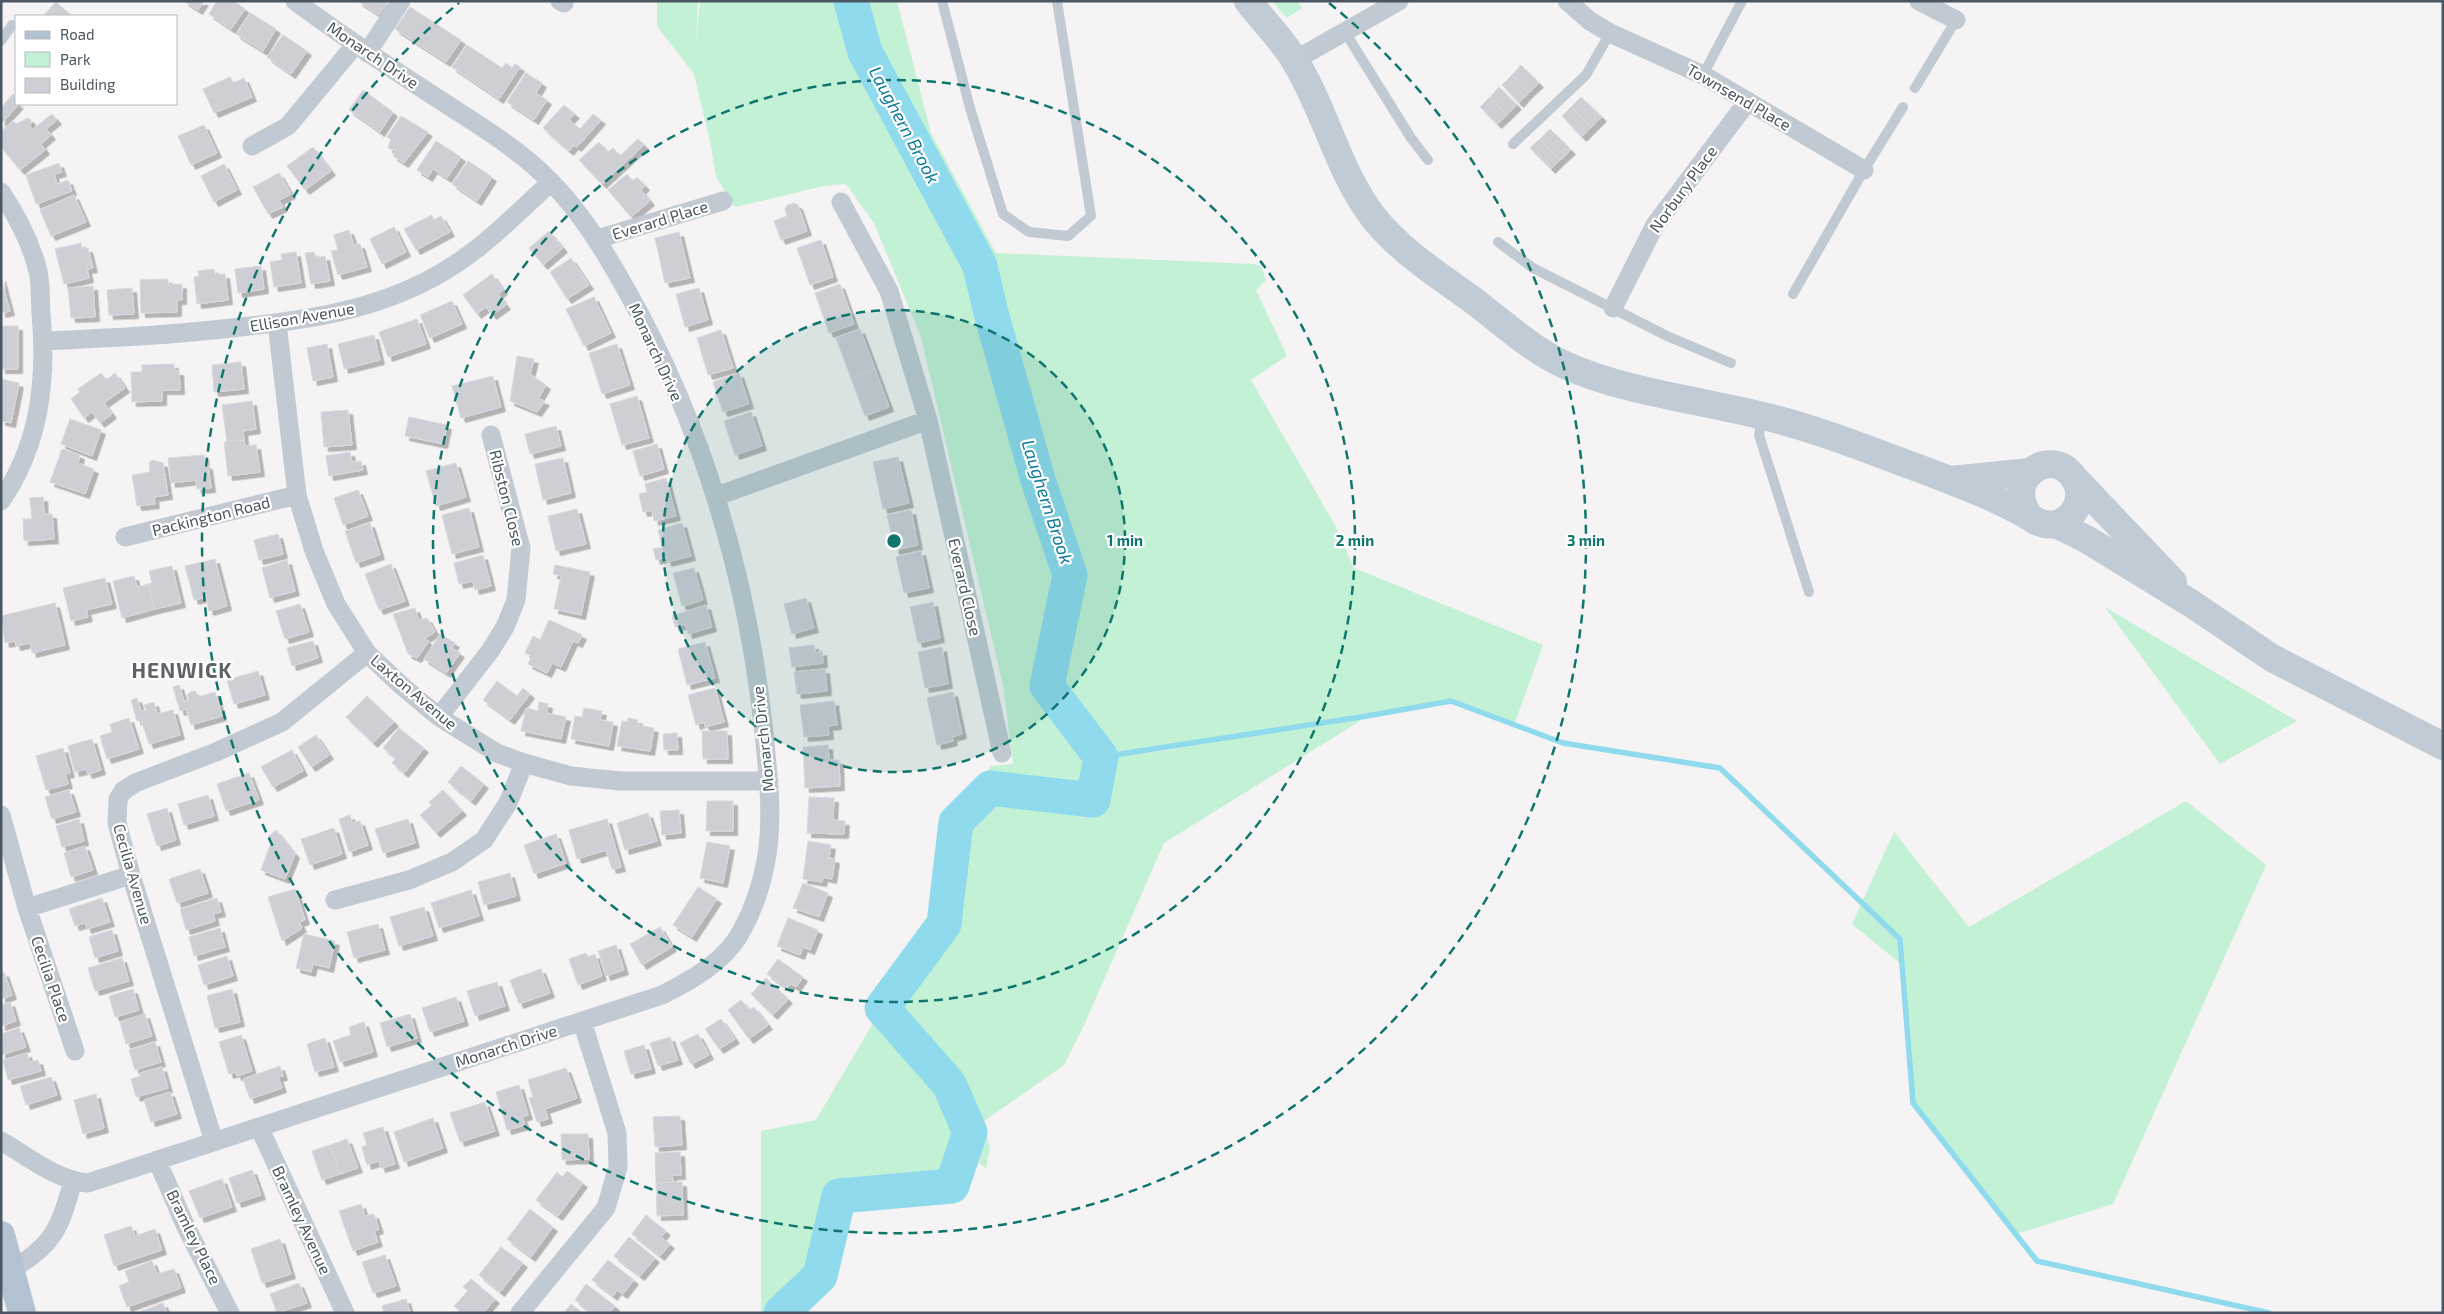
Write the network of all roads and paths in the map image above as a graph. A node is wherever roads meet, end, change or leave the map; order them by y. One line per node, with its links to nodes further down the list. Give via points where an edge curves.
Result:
1 (295, 1): 15 (street, Monarch Drive)
2 (401, 1): 15 (street)
3 (942, 1): 4 (lane, via 970,108 1003,214 1030,232 1068,236 1091,216)
4 (1057, 1)
5 (1248, 1): 16 (main road)
6 (1399, 1): 12 (street)
7 (1567, 1): 13 (street, Townsend Place)
8 (1742, 1): 17 (lane)
9 (1919, 1): 10 (street)
10 (1956, 20): 18 (lane)
11 (12, 24): 14 (lane)
12 (1345, 32): 16 (street); 23 (lane)
13 (1610, 33): 17 (street, Townsend Place); 21 (lane, via 1586,75)
14 (1, 41)
15 (361, 49): 22 (street, via 288,126); 25 (street, Monarch Drive, via 512,146)
16 (1295, 60): 36 (main road, via 1356,189 1374,218 1403,247 1521,337 1564,364 1609,381)
17 (1703, 75): 19 (street, Townsend Place)
18 (1915, 88)
19 (1748, 101): 24 (street, Townsend Place); 32 (street, Norbury Place, via 1654,225)
20 (1903, 107): 24 (lane)
21 (1513, 144)
22 (252, 146)
23 (1428, 160)
24 (1864, 170): 31 (lane)
25 (551, 182): 29 (street, Monarch Drive); 33 (street, Ellison Avenue, via 491,239 406,292 328,316)
26 (1, 192): 34 (street, via 28,241 38,272)
27 (723, 201): 29 (street, Everard Place)
28 (841, 202): 37 (street, Everard Close, via 889,291)
29 (597, 239): 43 (street, Monarch Drive, via 644,321)
30 (1498, 242): 32 (lane, via 1532,268)
31 (1794, 294)
32 (1613, 308): 35 (lane)
33 (277, 323): 34 (street, Ellison Avenue, via 160,336); 42 (street, Laxton Avenue)
34 (44, 341): 44 (street, via 40,410 14,482)
35 (1730, 363)
36 (1762, 415): 40 (main road); 48 (lane, via 1759,435)
37 (928, 420): 43 (street); 53 (street, Everard Close)
38 (491, 435): 51 (street, Ribston Close, via 522,548 516,600 490,651)
39 (2030, 472): 40 (main road); 41 (main road, via 2039,466 2058,465); 45 (main road, via 2020,489 2020,498)
40 (1949, 480): 45 (main road)
41 (2077, 481): 46 (main road, via 2077,506 2065,520); 49 (main road)
42 (297, 495): 47 (street, Packington Road); 50 (street, Laxton Avenue, via 314,551 336,604)
43 (717, 496): 55 (street, Monarch Drive, via 751,644)
44 (1, 501)
45 (2029, 516): 46 (main road, via 2037,522)
46 (2056, 524): 49 (main road)
47 (125, 537)
48 (1809, 592)
49 (2192, 604): 52 (main road, via 2272,658)
50 (367, 653): 51 (street, Laxton Avenue); 57 (street, Cecilia Avenue, via 282,722 122,791 116,812)
51 (439, 717): 54 (street, Laxton Avenue, via 497,753)
52 (2443, 746)
53 (1002, 753)
54 (524, 763): 55 (street, Laxton Avenue, via 571,776 620,782); 58 (street, via 508,803 484,840 452,862 410,880)
55 (769, 781): 60 (street, Monarch Drive, via 767,856 757,896 741,933 711,966 688,982 662,995)
56 (1, 815): 59 (street, Cecilia Place)
57 (131, 875): 59 (street); 64 (street, Cecilia Avenue)
58 (335, 900)
59 (27, 908): 61 (street, Cecilia Place)
60 (582, 1021): 62 (street, Monarch Drive); 72 (street, via 617,1133 619,1148 615,1182 606,1208)
61 (75, 1051)
62 (260, 1127): 64 (street, Monarch Drive); 71 (street, Bramley Avenue)
63 (1, 1141): 66 (street, Monarch Drive)
64 (214, 1142): 65 (street, Monarch Drive)
65 (158, 1160): 66 (street, Monarch Drive, via 88,1183); 70 (street, Bramley Place, via 186,1227)
66 (73, 1181): 68 (street, via 64,1214 50,1241)
67 (1, 1235): 68 (main road)
68 (10, 1270): 69 (main road)
69 (22, 1313)
70 (230, 1313)
71 (345, 1313)
72 (520, 1313)

